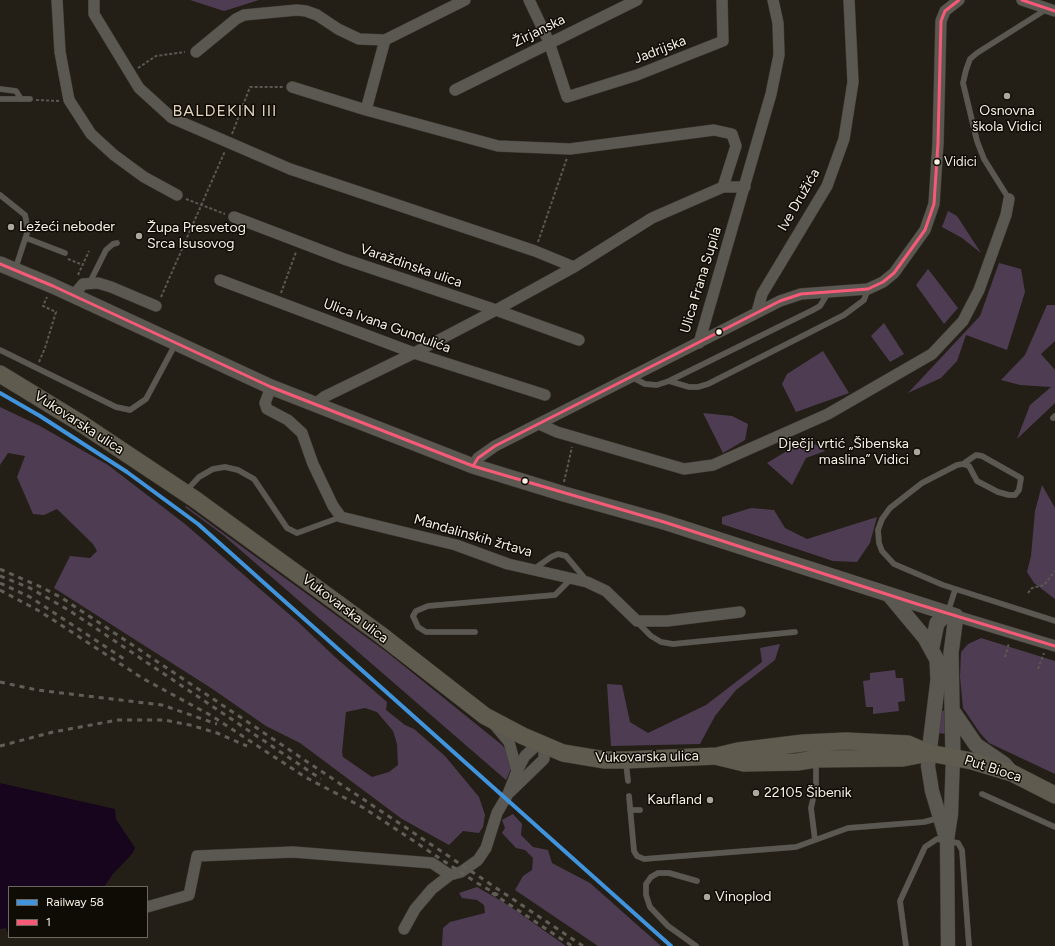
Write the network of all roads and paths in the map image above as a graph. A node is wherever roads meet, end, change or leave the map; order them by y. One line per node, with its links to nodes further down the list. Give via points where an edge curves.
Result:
1 (57, 0): 29 (street, via 60,52 69,100 91,134 114,156)
2 (94, 0): 15 (street, via 94,14)
3 (465, 0): 12 (street)
4 (529, 0): 13 (street)
5 (637, 0): 13 (street, Žirjanska)
6 (722, 0): 13 (street, Jadrijska, via 723,41 637,75 567,97)
7 (773, 0): 27 (street, Ulica Frana Supila, via 778,23 779,55)
8 (849, 0): 53 (street, Ive Družića, via 853,82 844,139 827,186 762,294)
9 (959, 0): 46 (street, via 945,11 942,21 934,204 925,230 903,263 883,282)
10 (1022, 0): 11 (street)
11 (1051, 9): 30 (lane, via 1042,12 977,53 970,59 963,83 984,159)
12 (385, 40): 14 (street, via 359,39 317,15 297,10 236,19); 23 (street)
13 (549, 42): 18 (street, Žirjanska)
14 (196, 52): 15 (path, via 156,56)
15 (130, 73): 24 (street, via 139,88 172,118)
16 (292, 87): 23 (street); 24 (path, via 250,87)
17 (0, 89): 20 (lane, via 16,91)
18 (455, 90)
19 (0, 99): 20 (lane)
20 (21, 99): 21 (lane)
21 (30, 100): 22 (path)
22 (63, 101)
23 (366, 110): 25 (street, via 498,146)
24 (229, 143): 31 (path); 37 (street, via 290,168)
25 (570, 149): 26 (street, via 714,130 732,134 736,146); 37 (path)
26 (723, 187): 27 (street); 41 (street, via 652,218)
27 (745, 187): 56 (street, Ulica Frana Supila)
28 (0, 195): 33 (lane, via 25,215 28,230)
29 (177, 196): 31 (path)
30 (1009, 199): 67 (street, via 1006,215 979,290 963,321 932,354 828,414 713,465 684,469)
31 (203, 206): 32 (path); 51 (path)
32 (234, 217): 34 (street, Varaždinska ulica)
33 (26, 238): 38 (lane); 42 (lane)
34 (299, 242): 50 (path); 52 (street, Varaždinska ulica)
35 (117, 243): 45 (lane, via 106,250)
36 (89, 251): 40 (path)
37 (535, 251): 41 (street)
38 (65, 253): 40 (path, via 67,259)
39 (0, 264): 42 (main road)
40 (82, 265): 43 (path)
41 (574, 267): 52 (street)
42 (15, 270): 49 (main road)
43 (76, 280)
44 (220, 280): 50 (street, Ulica Ivana Gundulića)
45 (90, 282): 49 (street, via 83,284); 51 (street, via 111,286)
46 (868, 289): 48 (street); 62 (lane, via 864,300 844,315 708,384 689,387)
47 (50, 293): 59 (path, via 43,306 56,312 46,348)
48 (828, 293): 53 (street, via 801,294); 62 (lane, via 820,306 813,310)
49 (73, 296): 55 (main road)
50 (278, 302): 58 (street, Ulica Ivana Gundulića)
51 (156, 306)
52 (496, 310): 54 (street, Varaždinska ulica); 58 (street)
53 (757, 312): 56 (street)
54 (579, 340)
55 (176, 343): 59 (lane, via 146,399 130,410 116,407); 63 (main road)
56 (699, 343): 61 (street, Ulica Frana Supila)
57 (0, 350): 59 (lane)
58 (414, 353): 64 (street, Ulica Ivana Gundulića); 65 (street, via 324,397)
59 (36, 368)
60 (0, 374): 71 (main road, Vukovarska ulica)
61 (632, 377): 62 (lane, via 646,384 657,385); 66 (street, Ulica Frana Supila)
62 (669, 381)
63 (271, 387): 65 (main road); 72 (street, via 267,408 288,420 302,433 313,464)
64 (545, 395)
65 (314, 405): 69 (main road)
66 (539, 424): 67 (street); 69 (street, Ulica Frana Supila, via 495,446 478,458)
67 (575, 438): 70 (path)
68 (963, 464): 68 (lane, via 969,466 977,481 987,488 1009,495 1015,495 1019,490 1021,478 982,456 976,455); 77 (lane, via 943,472 906,495 890,508 878,530 882,551 894,564)
69 (473, 466): 79 (main road, via 664,522)
70 (564, 483)
71 (185, 493): 72 (lane, via 199,477 213,469 225,467 238,470 254,479 287,528 297,533); 93 (main road, Vukovarska ulica, via 307,581)
72 (341, 517): 73 (street, Mandalinskih žrtava, via 456,545 508,564)
73 (533, 569): 75 (street, Mandalinskih žrtava); 76 (lane, via 558,554 566,556)
74 (1055, 571): 78 (path, via 1044,585 1032,588)
75 (573, 577): 76 (street, Mandalinskih žrtava); 84 (lane, via 555,595 428,606 416,611 413,616 418,627 426,632)
76 (587, 582): 82 (street, Mandalinskih žrtava, via 606,591)
77 (955, 590): 81 (lane); 83 (lane)
78 (1028, 593)
79 (889, 595): 81 (main road); 88 (main road)
80 (740, 612): 82 (street, via 667,621)
81 (952, 615): 87 (street); 88 (main road, via 937,623); 92 (main road)
82 (637, 621): 85 (lane, via 650,636 661,642 673,644)
83 (1055, 621)
84 (475, 632)
85 (794, 632)
86 (1009, 643): 90 (path)
87 (1055, 646)
88 (932, 647): 95 (main road, via 938,670)
89 (1044, 652): 91 (path)
90 (1005, 657)
91 (1038, 669)
92 (951, 709): 97 (main road); 101 (main road, via 976,745 1004,764)
93 (485, 716): 94 (main road, Vukovarska ulica); 100 (street, via 509,742)
94 (542, 744): 99 (main road, Vukovarska ulica, via 575,756); 100 (street, via 525,756); 103 (street, via 544,759)
95 (929, 752): 96 (main road, Vukovarska ulica, via 908,744 846,741 770,746 738,750); 97 (main road, Put Bioca); 98 (main road, Vukovarska ulica, via 904,758); 109 (street, via 930,779)
96 (717, 756): 98 (main road, Vukovarska ulica, via 744,763); 99 (main road, Vukovarska ulica)
97 (953, 757): 101 (main road, Put Bioca); 109 (street)
98 (816, 759): 111 (lane, via 816,786 811,808)
99 (625, 760): 102 (lane)
100 (517, 772): 103 (street)
101 (1012, 773): 105 (main road, Put Bioca)
102 (628, 781)
103 (508, 794): 113 (street, via 497,813 486,848 478,860 461,872)
104 (982, 794): 110 (lane)
105 (1055, 795)
106 (629, 796): 107 (lane)
107 (630, 810): 108 (lane); 111 (lane, via 634,851 637,856 644,859 774,849)
108 (640, 810)
109 (945, 816): 111 (lane, via 924,822 848,828); 112 (street)
110 (1055, 827)
111 (815, 840)
112 (947, 840): 118 (lane, via 937,839 925,847 900,901); 119 (street); 120 (lane, via 958,843 962,850)
113 (450, 875): 115 (street, via 432,863 293,852 197,856 189,895); 116 (street, via 432,889 415,909)
114 (697, 881): 117 (lane, via 669,872 658,873 646,884 650,907 668,926)
115 (148, 907)
116 (404, 929)
117 (696, 946)
118 (906, 946)
119 (948, 946)
120 (969, 946)

